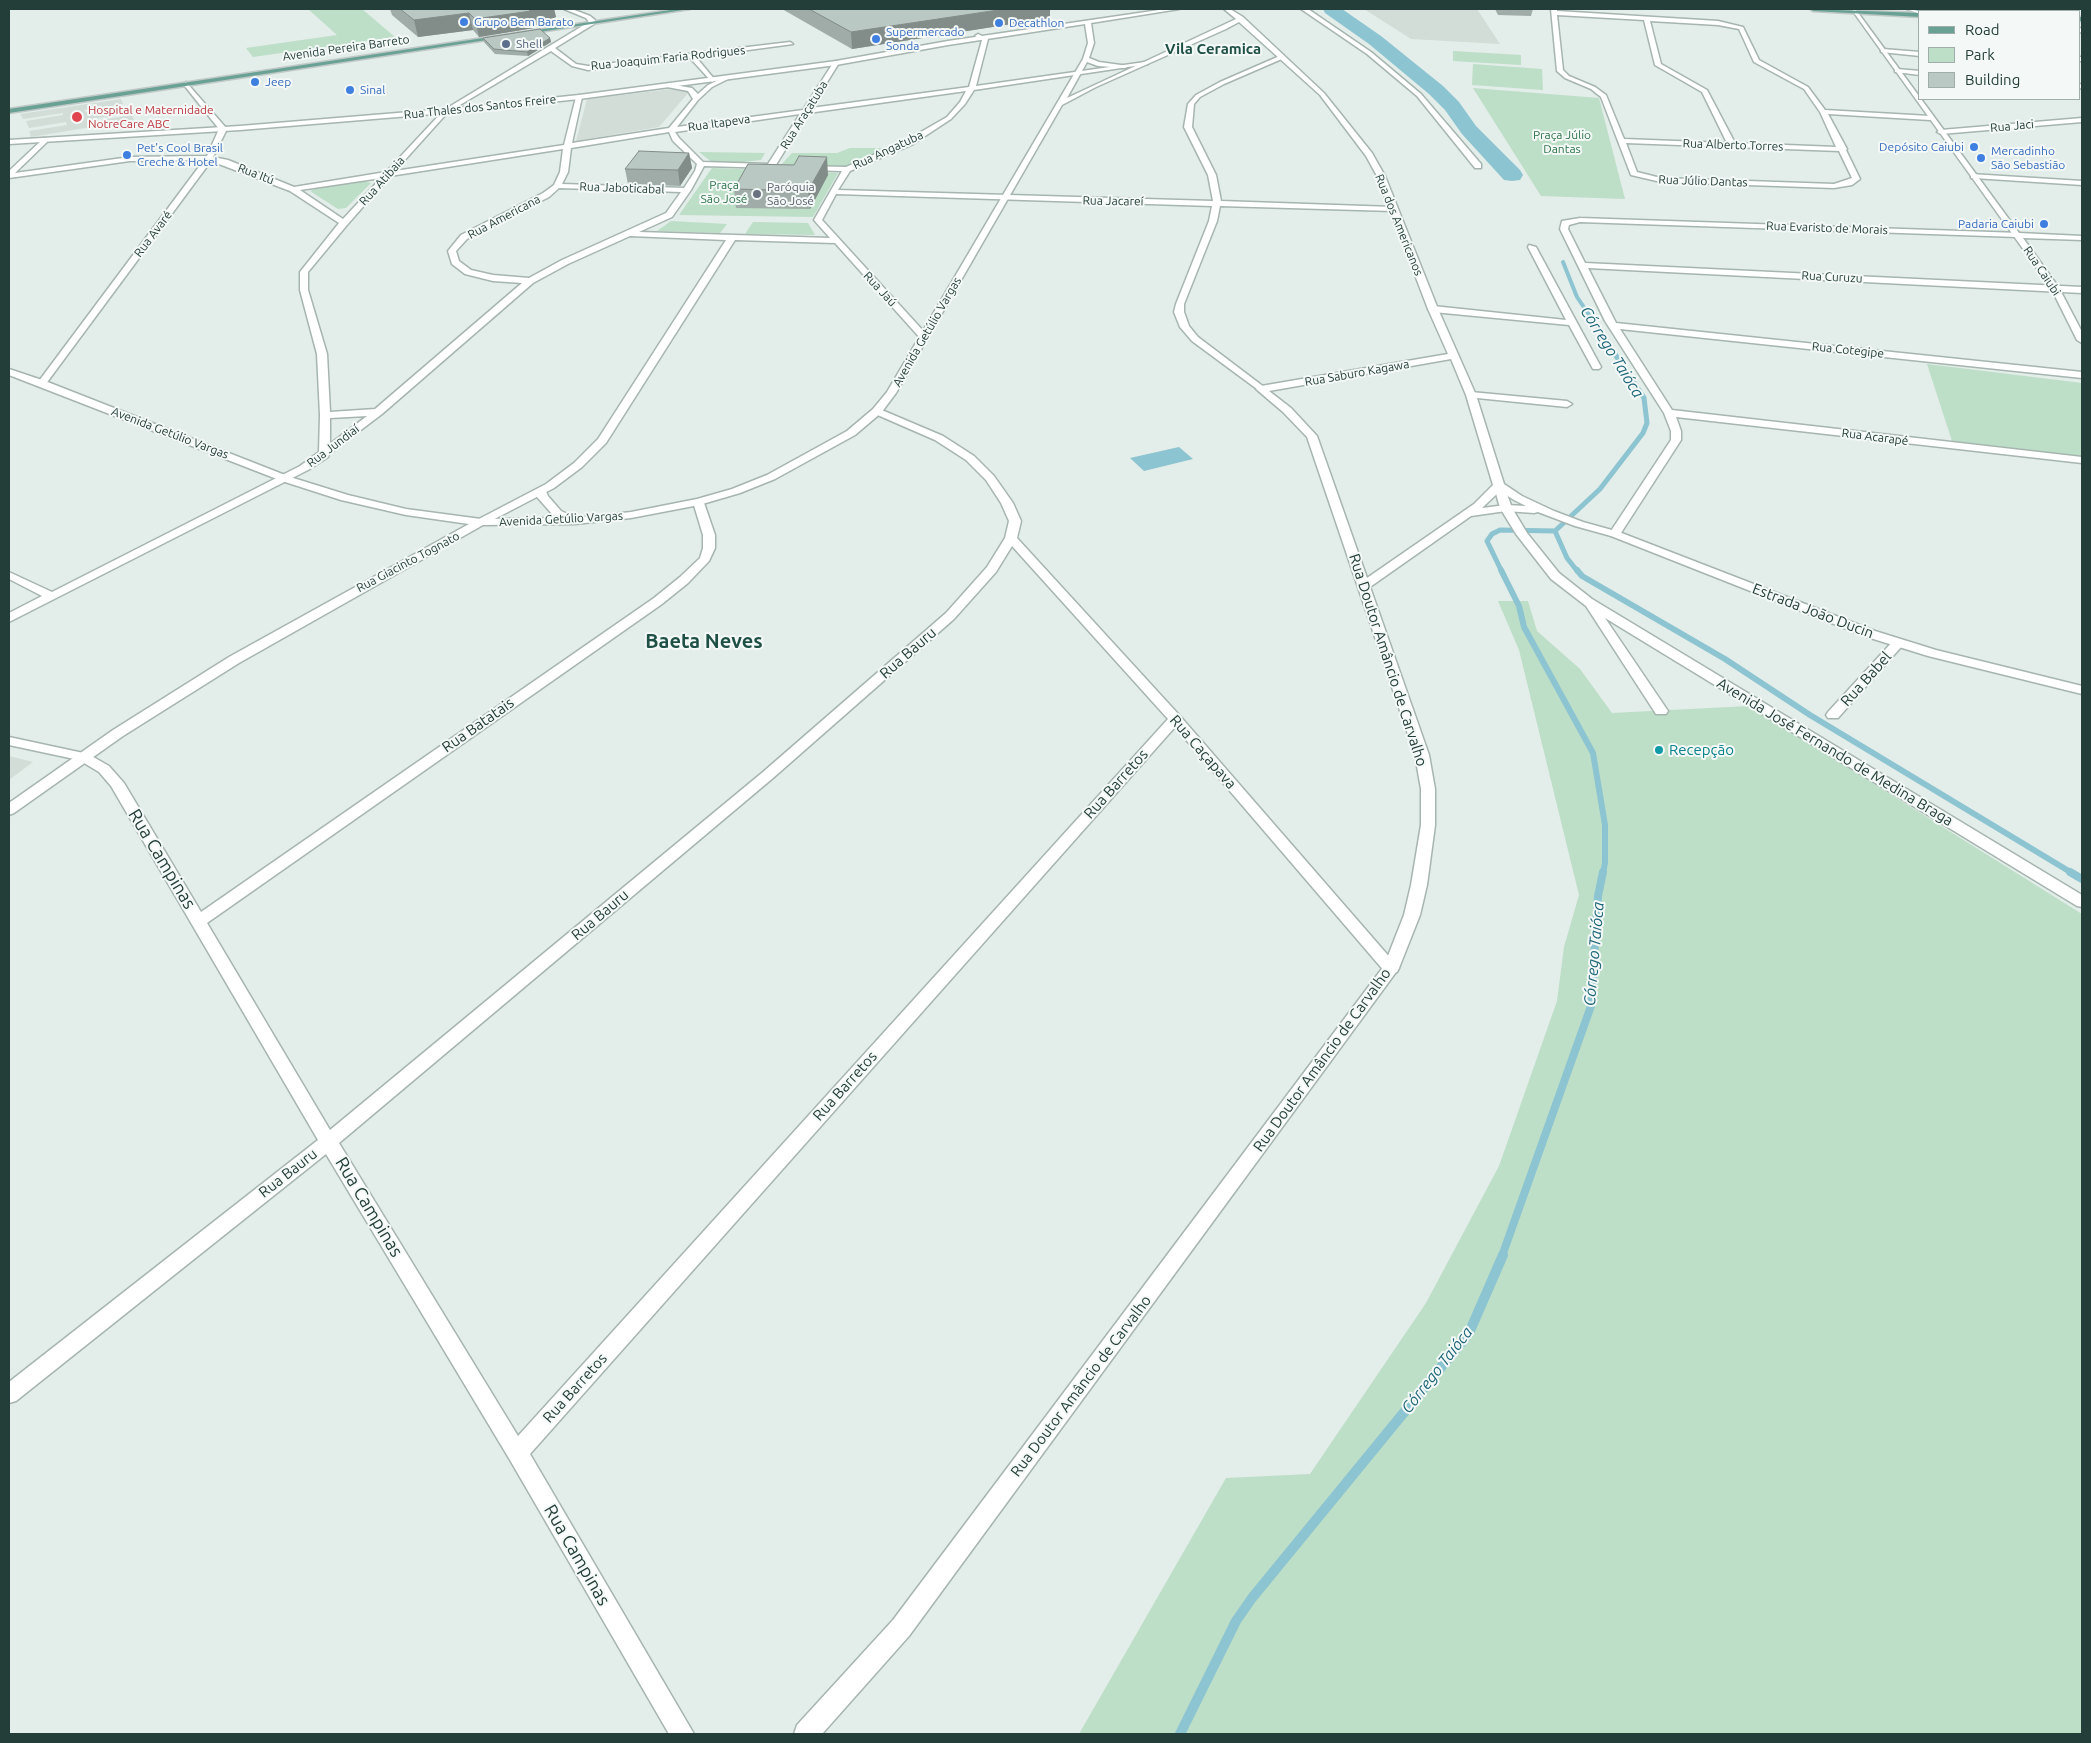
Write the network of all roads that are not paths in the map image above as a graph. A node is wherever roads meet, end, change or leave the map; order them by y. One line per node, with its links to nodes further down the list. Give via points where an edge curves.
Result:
1 (568, 9): 17 (street, via 572,15); 18 (street)
2 (641, 9): 18 (main road, Avenida Pereira Barreto)
3 (687, 9): 18 (main road, Avenida Pereira Barreto)
4 (1150, 9): 14 (street, Rua Thales dos Santos Freire)
5 (1176, 9): 19 (street, Rua Thales dos Santos Freire)
6 (1227, 9): 15 (street, Rua dos Americanos)
7 (1304, 9): 64 (street, via 1369,53 1419,95)
8 (1813, 9): 12 (main road)
9 (1909, 9): 10 (main road)
10 (1928, 10)
11 (1554, 11): 16 (street); 55 (street, Rua Júlio Dantas, via 1560,71 1602,93)
12 (1854, 11): 13 (main road); 25 (street, Rua Caiubi)
13 (1918, 13)
14 (1100, 17): 19 (street); 22 (street, Rua Thales dos Santos Freire)
15 (1241, 18): 20 (street); 21 (street, Rua dos Americanos)
16 (1647, 19): 48 (street, via 1718,23 1741,28 1756,61 1806,88); 57 (street, via 1658,65 1706,91)
17 (569, 20): 18 (main road, Avenida Pereira Barreto); 36 (main road, Avenida Pereira Barreto)
18 (590, 20): 24 (street, Rua Atibaia); 39 (main road, Avenida Pereira Barreto)
19 (1088, 23): 22 (street, Rua Thales dos Santos Freire); 29 (street, Avenida Getúlio Vargas, via 1091,43)
20 (1224, 28): 21 (street); 31 (street)
21 (1255, 31): 28 (street, Rua dos Americanos)
22 (981, 37): 30 (street, Rua Thales dos Santos Freire); 41 (street, Rua Angatuba)
23 (790, 44): 27 (street, Rua Joaquim Faria Rodrigues)
24 (551, 48): 27 (street, Rua Joaquim Faria Rodrigues, via 583,68); 46 (street, Rua Atibaia)
25 (1883, 51): 26 (street); 33 (street, Rua Caiubi)
26 (1918, 54)
27 (692, 56): 38 (street)
28 (1282, 57): 76 (street, Rua Doutor Amâncio de Carvalho, via 1222,83 1198,96 1191,104 1188,127 1212,175); 77 (street, Rua dos Americanos, via 1322,94 1369,155)
29 (1086, 59): 32 (street, via 1098,64); 34 (street, Avenida Getúlio Vargas)
30 (836, 63): 37 (street, Rua Thales dos Santos Freire); 47 (street, Rua Araçatuba)
31 (1145, 64): 32 (street, Rua Itapeva); 44 (street)
32 (1125, 66): 34 (street, Rua Itapeva)
33 (1898, 71): 35 (street); 49 (street, Rua Caiubi)
34 (1078, 72): 41 (street, Rua Itapeva); 44 (street, Avenida Getúlio Vargas)
35 (1918, 73)
36 (204, 74)
37 (727, 78): 38 (street, Rua Thales dos Santos Freire); 43 (street, via 710,86)
38 (712, 80): 40 (street, Rua Thales dos Santos Freire)
39 (186, 84): 45 (main road, Avenida Pereira Barreto); 51 (street)
40 (669, 86): 42 (street, Rua Thales dos Santos Freire); 43 (street, via 690,89)
41 (972, 87): 47 (street, Rua Itapeva); 66 (street, Rua Angatuba, via 955,112 937,126 904,145)
42 (579, 97): 46 (street, Rua Thales dos Santos Freire); 58 (street, Rua Americana)
43 (696, 99): 52 (street)
44 (1060, 104): 75 (street, Avenida Getúlio Vargas)
45 (9, 111)
46 (446, 111): 51 (street, Rua Thales dos Santos Freire); 68 (street, Rua Atibaia)
47 (807, 111): 52 (street, Rua Itapeva); 62 (street, Rua Araçatuba)
48 (1823, 112): 49 (street); 59 (street)
49 (1930, 118): 53 (street, Rua Caiubi)
50 (2082, 120): 53 (street, Rua Jaci)
51 (223, 129): 54 (street, Rua Thales dos Santos Freire); 60 (street, Rua Avaré)
52 (671, 130): 58 (street, Rua Itapeva); 61 (street)
53 (1941, 132): 69 (street, Rua Caiubi)
54 (44, 140): 56 (street, Rua Thales dos Santos Freire); 67 (street)
55 (1623, 141): 57 (street, Rua Alberto Torres); 59 (street, Rua Júlio Dantas, via 1634,173 1650,179 1834,186 1849,183 1856,177)
56 (9, 142)
57 (1732, 145): 59 (street, Rua Alberto Torres)
58 (567, 147): 68 (street, Rua Itapeva); 71 (street, Rua Americana, via 564,172)
59 (1843, 149)
60 (209, 158): 67 (street, Rua Itú, via 130,159); 72 (street, Rua Itú); 98 (street, Rua Avaré)
61 (701, 164): 62 (street); 73 (street)
62 (771, 166): 63 (street)
63 (780, 166)
64 (1478, 166)
65 (800, 167): 66 (street)
66 (847, 169): 74 (street)
67 (9, 175)
68 (388, 175): 72 (street, Rua Itapeva); 78 (street, Rua Atibaia)
69 (1974, 176): 70 (street); 80 (street, Rua Caiubi)
70 (2082, 183)
71 (557, 186): 73 (street, Rua Jaboticabal); 86 (street, Rua Americana, via 464,238 452,251 455,262 468,272)
72 (294, 189): 78 (street, Rua Itú)
73 (687, 190): 79 (street, via 669,215)
74 (834, 192): 75 (street, Rua Jacareí); 83 (street, via 818,220)
75 (1005, 199): 76 (street, Rua Jacareí); 92 (street, Avenida Getúlio Vargas)
76 (1217, 203): 77 (street, Rua Jacareí); 99 (street, Rua Doutor Amâncio de Carvalho, via 1179,312 1195,339)
77 (1393, 209): 89 (street, Rua dos Americanos)
78 (344, 223): 105 (street, Rua Atibaia, via 304,272 302,281 322,354)
79 (630, 234): 81 (street); 86 (street, Rua Jundiaí, via 564,262)
80 (2017, 235): 82 (street, Rua Evaristo de Morais); 85 (street, Rua Evaristo de Morais, via 1571,221 1565,224 1564,229); 87 (street, Rua Caiubi)
81 (731, 238): 83 (street); 110 (street, Rua Giacinto Tognato, via 602,441 578,465)
82 (2082, 238)
83 (836, 241): 92 (street, Rua Jaú)
84 (1532, 247): 90 (street)
85 (1582, 265): 87 (street, Rua Curuzu); 91 (street)
86 (530, 282): 102 (street, Rua Jundiaí)
87 (2055, 288): 88 (street, Rua Curuzu); 93 (street, Rua Caiubi)
88 (2082, 290)
89 (1433, 309): 90 (street); 94 (street, Rua dos Americanos)
90 (1573, 323): 95 (street)
91 (1614, 326): 97 (street, Rua Cotegipe); 104 (street)
92 (924, 337): 103 (street, Avenida Getúlio Vargas)
93 (2082, 340)
94 (1454, 356): 99 (street, Rua Saburo Kagawa); 100 (street, Rua dos Americanos)
95 (1596, 367)
96 (9, 372): 98 (street, Avenida Getúlio Vargas)
97 (2082, 375)
98 (42, 383): 108 (street, Avenida Getúlio Vargas)
99 (1261, 390): 120 (street, Rua Doutor Amâncio de Carvalho, via 1287,410 1312,436)
100 (1471, 395): 101 (street); 109 (street, Rua dos Americanos)
101 (1567, 404)
102 (378, 412): 105 (street); 106 (street, Rua Jundiaí)
103 (877, 412): 111 (street, Avenida Getúlio Vargas, via 851,433 771,477); 118 (street, via 939,438 970,458 990,478 1007,503 1014,521)
104 (1669, 413): 107 (street, Rua Acarapé); 117 (street, via 1676,440)
105 (325, 415): 106 (street, Rua Atibaia)
106 (324, 455): 108 (street, Rua Jundiaí)
107 (2082, 460)
108 (286, 478): 116 (street, Avenida Getúlio Vargas, via 345,498 406,512); 121 (street, Rua Jundiaí)
109 (1499, 486): 112 (street, Avenida José Fernando de Medina Braga); 113 (street); 114 (street, Estrada João Ducin)
110 (541, 491): 115 (street, via 557,513); 116 (street, Rua Giacinto Tognato)
111 (699, 502): 115 (street, Avenida Getúlio Vargas, via 631,515); 133 (street, Rua Batatais, via 709,535 705,559 658,601)
112 (1506, 508): 113 (street, Estrada João Ducin); 114 (street, Estrada João Ducin); 122 (street, Avenida José Fernando de Medina Braga, via 1555,576)
113 (1467, 514): 120 (street)
114 (1553, 514): 117 (street, Estrada João Ducin)
115 (575, 521): 116 (street, Avenida Getúlio Vargas)
116 (481, 522): 130 (street, Rua Giacinto Tognato, via 234,660)
117 (1615, 534): 124 (street, Estrada João Ducin)
118 (1011, 538): 128 (street, Rua Caçapava); 135 (street, Rua Bauru, via 992,568 950,616 768,775)
119 (9, 575): 121 (street)
120 (1363, 586): 134 (street, Rua Doutor Amâncio de Carvalho, via 1422,755 1428,789 1428,825 1419,885 1412,915)
121 (51, 596): 123 (street, Rua Jundiaí)
122 (1588, 602): 126 (street, Avenida José Fernando de Medina Braga); 132 (street, Avenida José Fernando de Medina Braga)
123 (9, 618)
124 (1898, 643): 125 (street, Estrada João Ducin); 127 (street, Rua Babel)
125 (2082, 690)
126 (1661, 711)
127 (1833, 715)
128 (1174, 719): 134 (street, Rua Caçapava); 137 (street, Rua Barretos)
129 (9, 740): 130 (street, Rua Campinas)
130 (83, 757): 131 (street, Rua Giacinto Tognato); 133 (street, Rua Campinas, via 104,769 117,783)
131 (9, 810)
132 (2082, 902)
133 (199, 921): 135 (street, Rua Campinas)
134 (1391, 968): 139 (street, Rua Doutor Amâncio de Carvalho, via 901,1628)
135 (329, 1141): 136 (street, Rua Bauru); 137 (street, Rua Campinas)
136 (9, 1394)
137 (517, 1453): 138 (street, Rua Campinas)
138 (682, 1734)
139 (806, 1734)

